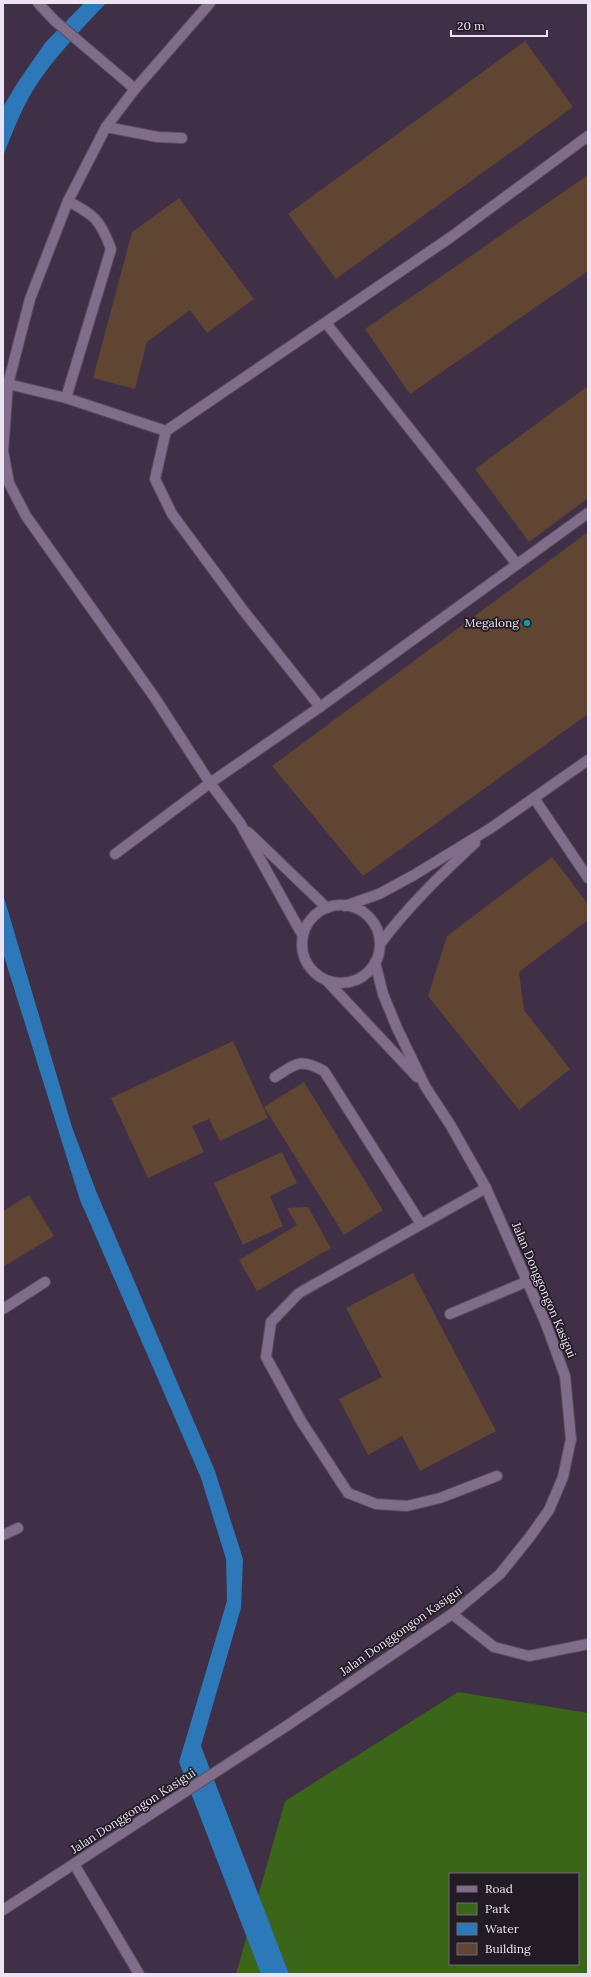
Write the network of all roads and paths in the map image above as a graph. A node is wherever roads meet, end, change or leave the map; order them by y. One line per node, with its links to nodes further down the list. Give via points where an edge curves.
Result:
1 (38, 3): 3 (street, via 55,21)
2 (210, 3): 3 (street)
3 (135, 89): 4 (street)
4 (106, 127): 6 (street); 7 (street)
5 (588, 136): 8 (street, via 452,237)
6 (182, 138)
7 (68, 200): 9 (street, via 30,299); 10 (street, via 93,214 105,232 111,249)
8 (326, 323): 11 (street); 13 (street)
9 (8, 384): 10 (street); 16 (street, via 3,451 9,483 26,516 155,698)
10 (66, 398): 11 (street)
11 (166, 431): 14 (street, via 156,479 172,514)
12 (588, 513): 13 (street)
13 (516, 563): 14 (street)
14 (320, 707): 16 (street)
15 (588, 760): 17 (street)
16 (210, 783): 18 (street); 20 (street)
17 (534, 798): 19 (street); 21 (street)
18 (240, 823): 23 (street); 24 (street)
19 (491, 828): 22 (street, via 379,894); 25 (street, via 431,883)
20 (115, 854)
21 (588, 878)
22 (345, 906): 23 (street); 25 (street, via 356,908 366,914 378,932)
23 (327, 908): 24 (street, via 307,924)
24 (303, 936): 27 (street, via 304,958 318,976)
25 (380, 944): 26 (street)
26 (376, 962): 27 (street, via 369,971 350,982 338,984); 29 (street, via 383,994)
27 (327, 981): 29 (street)
28 (275, 1077): 31 (street, via 295,1064 309,1063 324,1071)
29 (425, 1086): 30 (street, Jalan Donggongon Kasigui)
30 (486, 1188): 31 (street); 32 (street, Jalan Donggongon Kasigui)
31 (421, 1224): 36 (street, via 299,1293 271,1322 266,1357 301,1421 348,1493 376,1504 407,1506 440,1498)
32 (528, 1280): 35 (street); 39 (street, Jalan Donggongon Kasigui, via 565,1376 571,1439 564,1477 549,1510 500,1574)
33 (46, 1282): 34 (street)
34 (3, 1309)
35 (450, 1314)
36 (497, 1476)
37 (18, 1528): 38 (street)
38 (3, 1535)
39 (452, 1614): 40 (street, via 494,1647 529,1656); 41 (street, Jalan Donggongon Kasigui, via 288,1725)
40 (588, 1644)
41 (74, 1864): 42 (street, Jalan Donggongon Kasigui); 43 (street)
42 (3, 1910)
43 (139, 1974)

